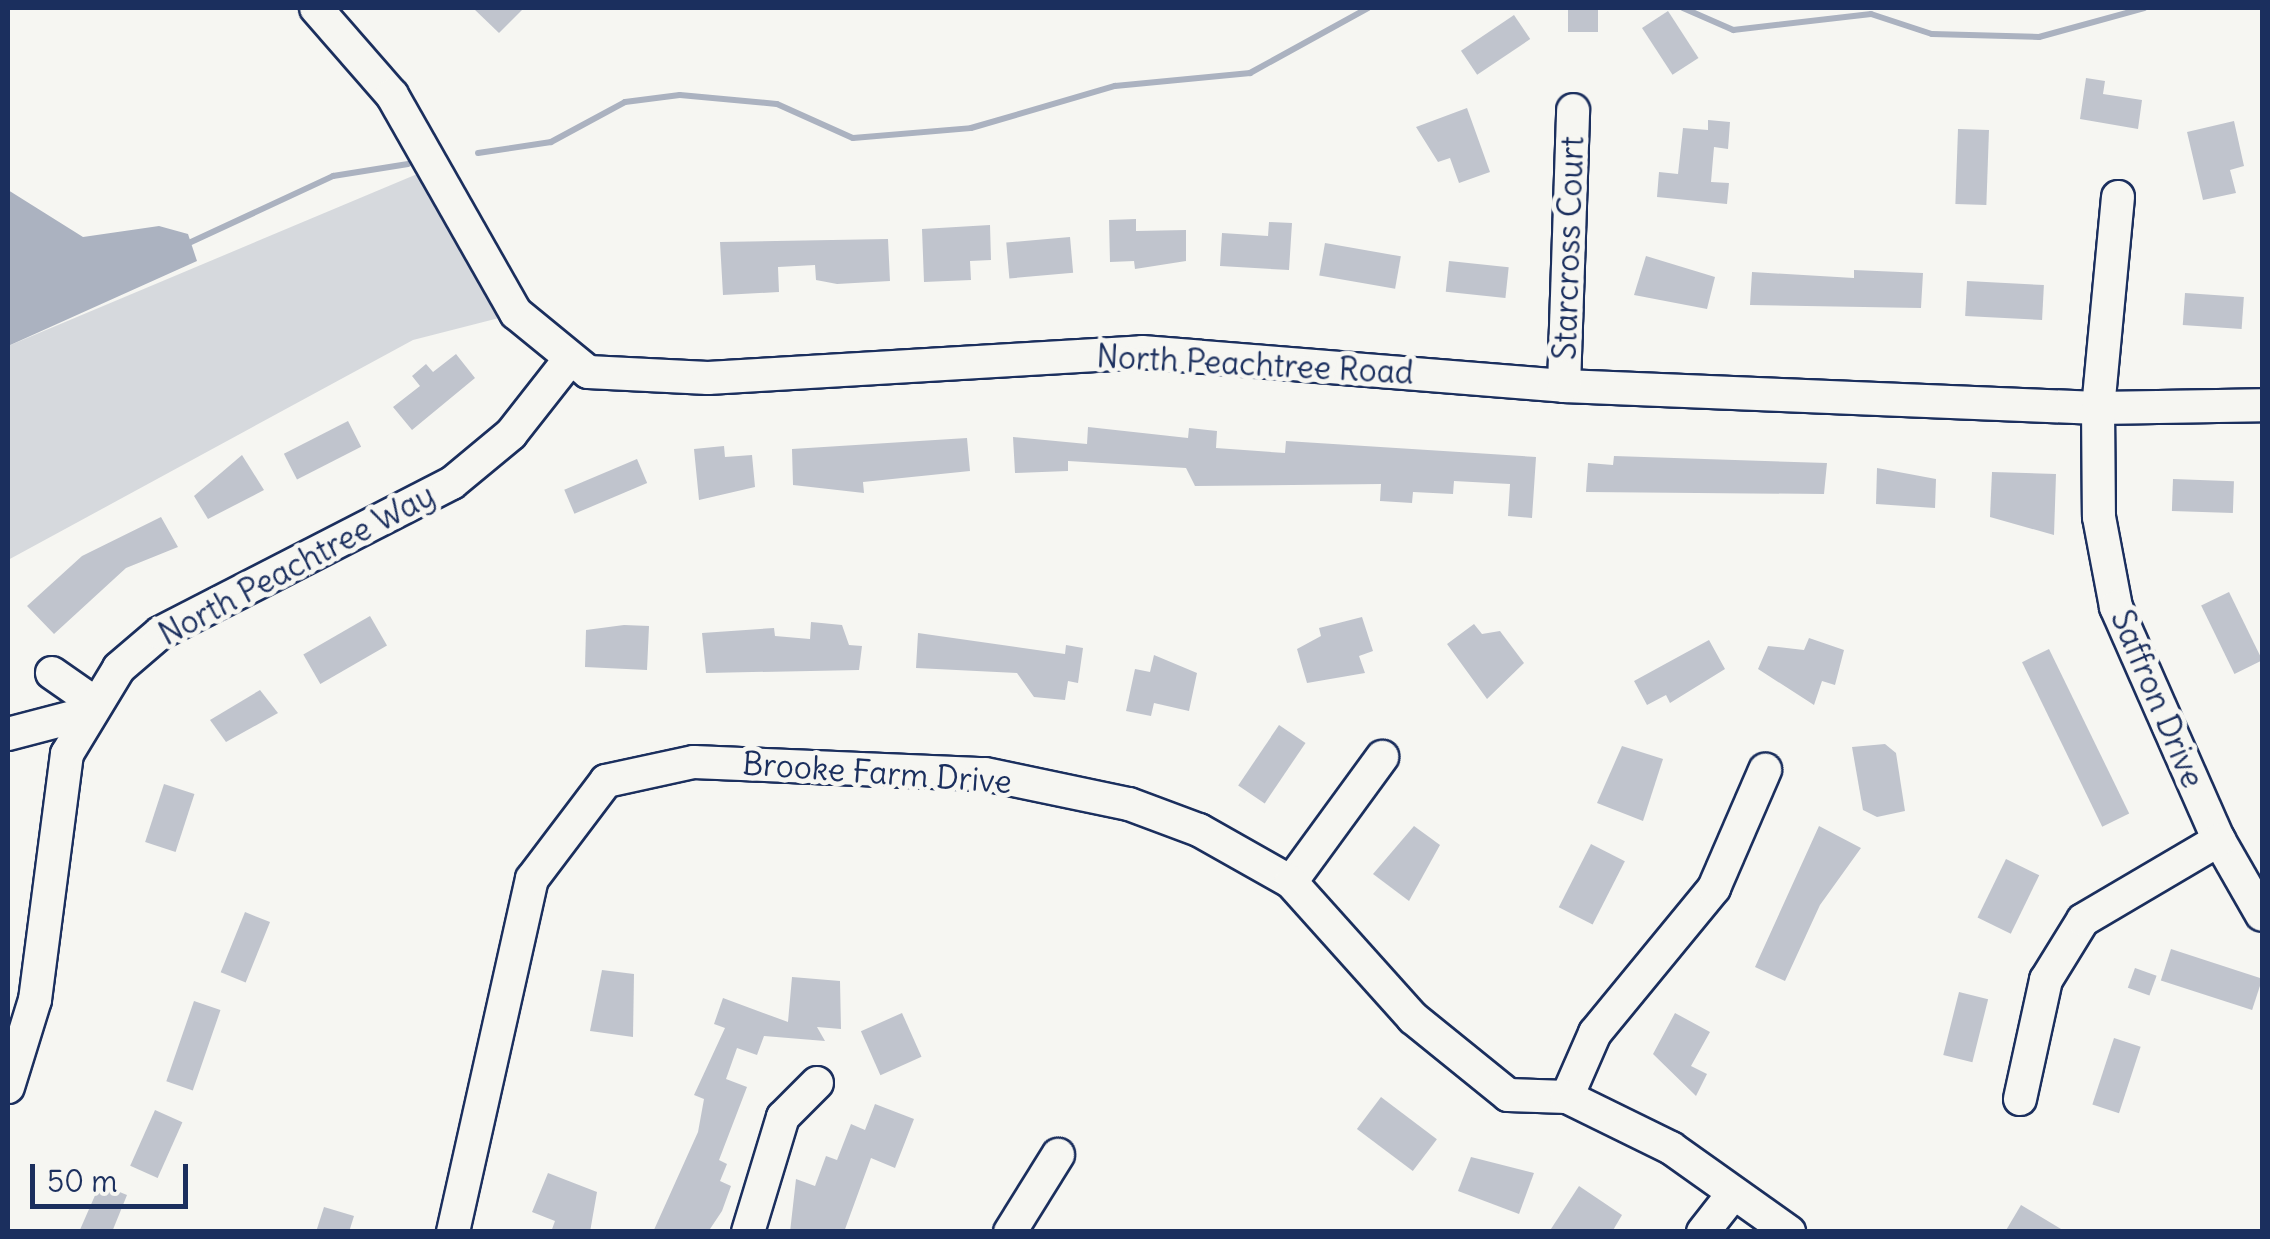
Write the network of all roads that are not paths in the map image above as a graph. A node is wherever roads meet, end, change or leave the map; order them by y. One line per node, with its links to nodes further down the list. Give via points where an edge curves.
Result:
1 (316, 8): 4 (street, North Peachtree Road, via 392,95 516,313)
2 (1573, 110): 5 (street, Starcross Court)
3 (2118, 198): 7 (street, Saffron Drive)
4 (569, 360): 5 (street, North Peachtree Road, via 622,376 708,378 1142,352); 9 (street, North Peachtree Way, via 511,434 452,483 160,633)
5 (1564, 386): 7 (street, North Peachtree Road)
6 (2262, 405): 7 (street, North Peachtree Road)
7 (2098, 408): 13 (street, Saffron Drive, via 2099,517 2116,608)
8 (52, 673): 9 (street)
9 (92, 708): 10 (street); 17 (street, North Peachtree Way, via 66,754 35,1000)
10 (8, 734)
11 (1382, 757): 14 (street)
12 (1765, 770): 18 (street, via 1714,888 1595,1033)
13 (2219, 840): 15 (street, Saffron Drive); 19 (street, via 2083,920 2046,980)
14 (1291, 882): 18 (street, Brooke Farm Drive, via 1414,1018 1508,1095); 22 (street, Brooke Farm Drive, via 1129,804 985,774 694,762 606,781 556,836 526,895 498,1062)
15 (2262, 915)
16 (817, 1083): 23 (street, via 783,1117)
17 (8, 1086)
18 (1567, 1097): 21 (street, Brooke Farm Drive, via 1671,1148)
19 (2020, 1098)
20 (1058, 1155): 24 (street)
21 (1732, 1195): 25 (street); 26 (street, Brooke Farm Drive)
22 (452, 1232)
23 (748, 1232)
24 (1010, 1232)
25 (1703, 1232)
26 (1788, 1232)

